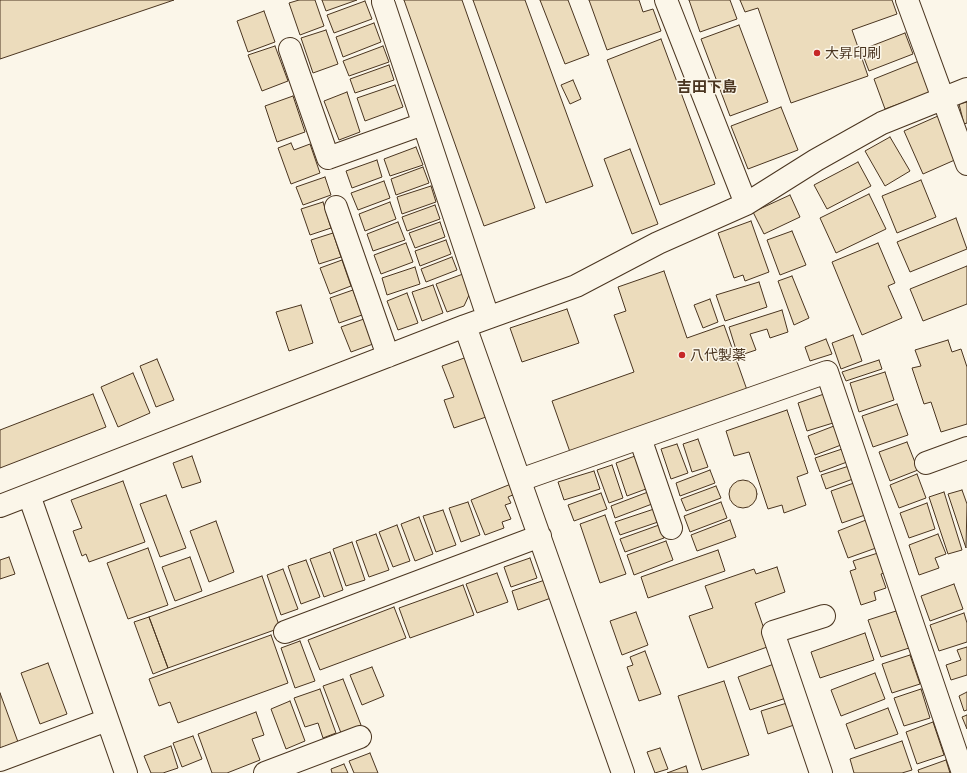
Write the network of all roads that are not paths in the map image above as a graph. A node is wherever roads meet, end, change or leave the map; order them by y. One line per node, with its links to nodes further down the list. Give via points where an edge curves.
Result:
1 (383, 0): 7 (street)
2 (666, 0): 9 (street)
3 (907, 0): 6 (street)
4 (290, 49): 7 (street, via 328,158)
5 (967, 89): 6 (street)
6 (943, 98): 8 (street); 9 (street, via 882,123)
7 (423, 124): 11 (street)
8 (967, 164)
9 (746, 204): 11 (street, via 658,243 576,286)
10 (336, 207): 13 (street)
11 (488, 317): 12 (street)
12 (465, 326): 13 (street); 17 (street)
13 (388, 356): 18 (street)
14 (640, 438): 17 (street); 20 (street); 31 (street, via 827,372)
15 (967, 448): 16 (street)
16 (926, 463)
17 (520, 480): 21 (street)
18 (29, 495): 19 (street); 24 (street)
19 (0, 506)
20 (671, 528)
21 (540, 536): 23 (street); 29 (street)
22 (824, 616): 30 (street, via 773,632)
23 (285, 632)
24 (107, 720): 26 (street); 27 (street)
25 (360, 737): 28 (street)
26 (0, 760)
27 (126, 773)
28 (265, 773)
29 (623, 773)
30 (821, 773)
31 (963, 773)

